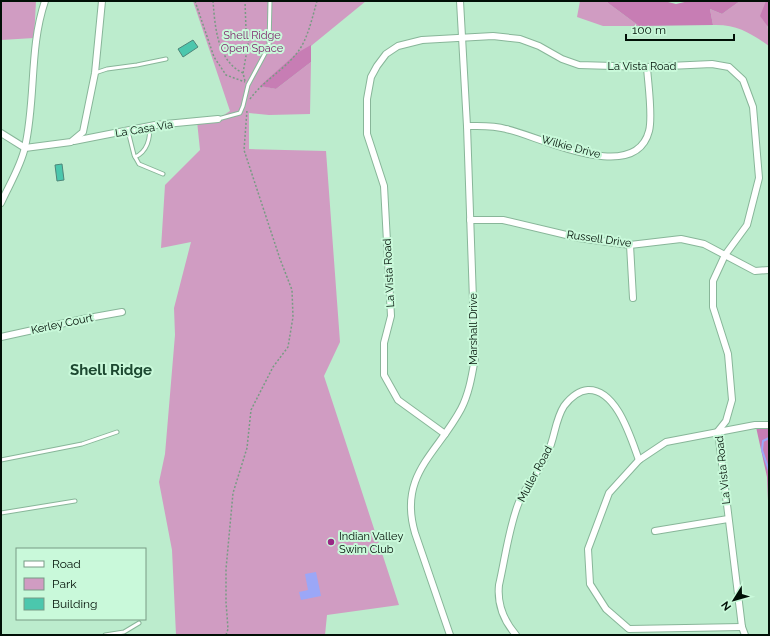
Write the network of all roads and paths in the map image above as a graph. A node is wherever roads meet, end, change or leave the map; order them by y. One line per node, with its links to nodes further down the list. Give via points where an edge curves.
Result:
1 (45, 1): 23 (street, via 39,18 31,114)
2 (102, 1): 12 (street)
3 (195, 1): 14 (path, via 214,57 226,75)
4 (213, 1): 13 (path, via 221,50 232,67)
5 (245, 1): 13 (path, via 246,30 249,39)
6 (270, 1): 14 (lane, via 269,46)
7 (317, 1): 15 (path, via 297,53 260,86)
8 (460, 1): 9 (street, Marshall Drive)
9 (463, 38): 11 (street, La Vista Road, via 493,36 520,39 579,65); 19 (street, Marshall Drive); 37 (street, La Vista Road, via 407,43 386,54 372,76 366,113 367,134 384,186 391,316 384,343 384,375 398,400)
10 (166, 59): 12 (lane)
11 (648, 67): 19 (street, Wilkie Drive, via 649,131 643,143 629,155 608,157 559,146 505,128); 29 (street, La Vista Road, via 712,64 729,67 743,80 752,107 759,178 747,225)
12 (95, 73): 22 (street, via 86,127 80,136)
13 (243, 73): 14 (path)
14 (247, 84): 17 (lane, via 240,113)
15 (250, 99)
16 (248, 107): 47 (path, via 244,150 292,290 293,317 288,347 273,367 251,410 247,448 233,493 226,569)
17 (218, 120): 18 (street, La Casa Via)
18 (149, 126): 20 (street, La Casa Via); 24 (lane, via 149,140 143,152)
19 (467, 126): 27 (street, Marshall Drive)
20 (128, 131): 22 (street, La Casa Via); 24 (lane)
21 (1, 133): 23 (street)
22 (71, 142): 23 (street, La Casa Via)
23 (25, 148): 26 (street)
24 (135, 157): 25 (lane, via 143,167)
25 (164, 174)
26 (1, 203)
27 (470, 220): 28 (street, Russell Drive, via 503,220 579,238); 37 (street, Marshall Drive, via 475,358 462,407)
28 (630, 245): 29 (street, Russell Drive, via 681,239 704,244); 31 (street)
29 (726, 255): 30 (street, Russell Drive, via 755,271); 35 (street, La Vista Road, via 713,281 713,307 728,354 732,400 726,421)
30 (769, 270)
31 (633, 298)
32 (122, 312): 33 (street, Kerley Court)
33 (1, 338)
34 (769, 425): 35 (street)
35 (718, 431): 39 (street, via 666,442); 42 (street, La Vista Road)
36 (117, 432): 38 (lane, via 82,444)
37 (445, 434): 48 (street, Marshall Drive, via 419,471 413,488 411,513 415,533)
38 (1, 460)
39 (640, 460): 45 (street, via 608,493 588,549 590,584 606,609 628,629); 49 (street, Muller Road, via 622,418 609,399 594,390 579,392 570,398 558,421 548,453 519,503 499,585 501,609)
40 (75, 501): 41 (lane)
41 (1, 513)
42 (728, 519): 43 (street); 45 (street, La Vista Road)
43 (655, 531)
44 (139, 623): 46 (lane, via 124,632)
45 (742, 627): 50 (street, La Vista Road)
46 (105, 635)
47 (226, 635)
48 (450, 635)
49 (516, 635)
50 (745, 635)

